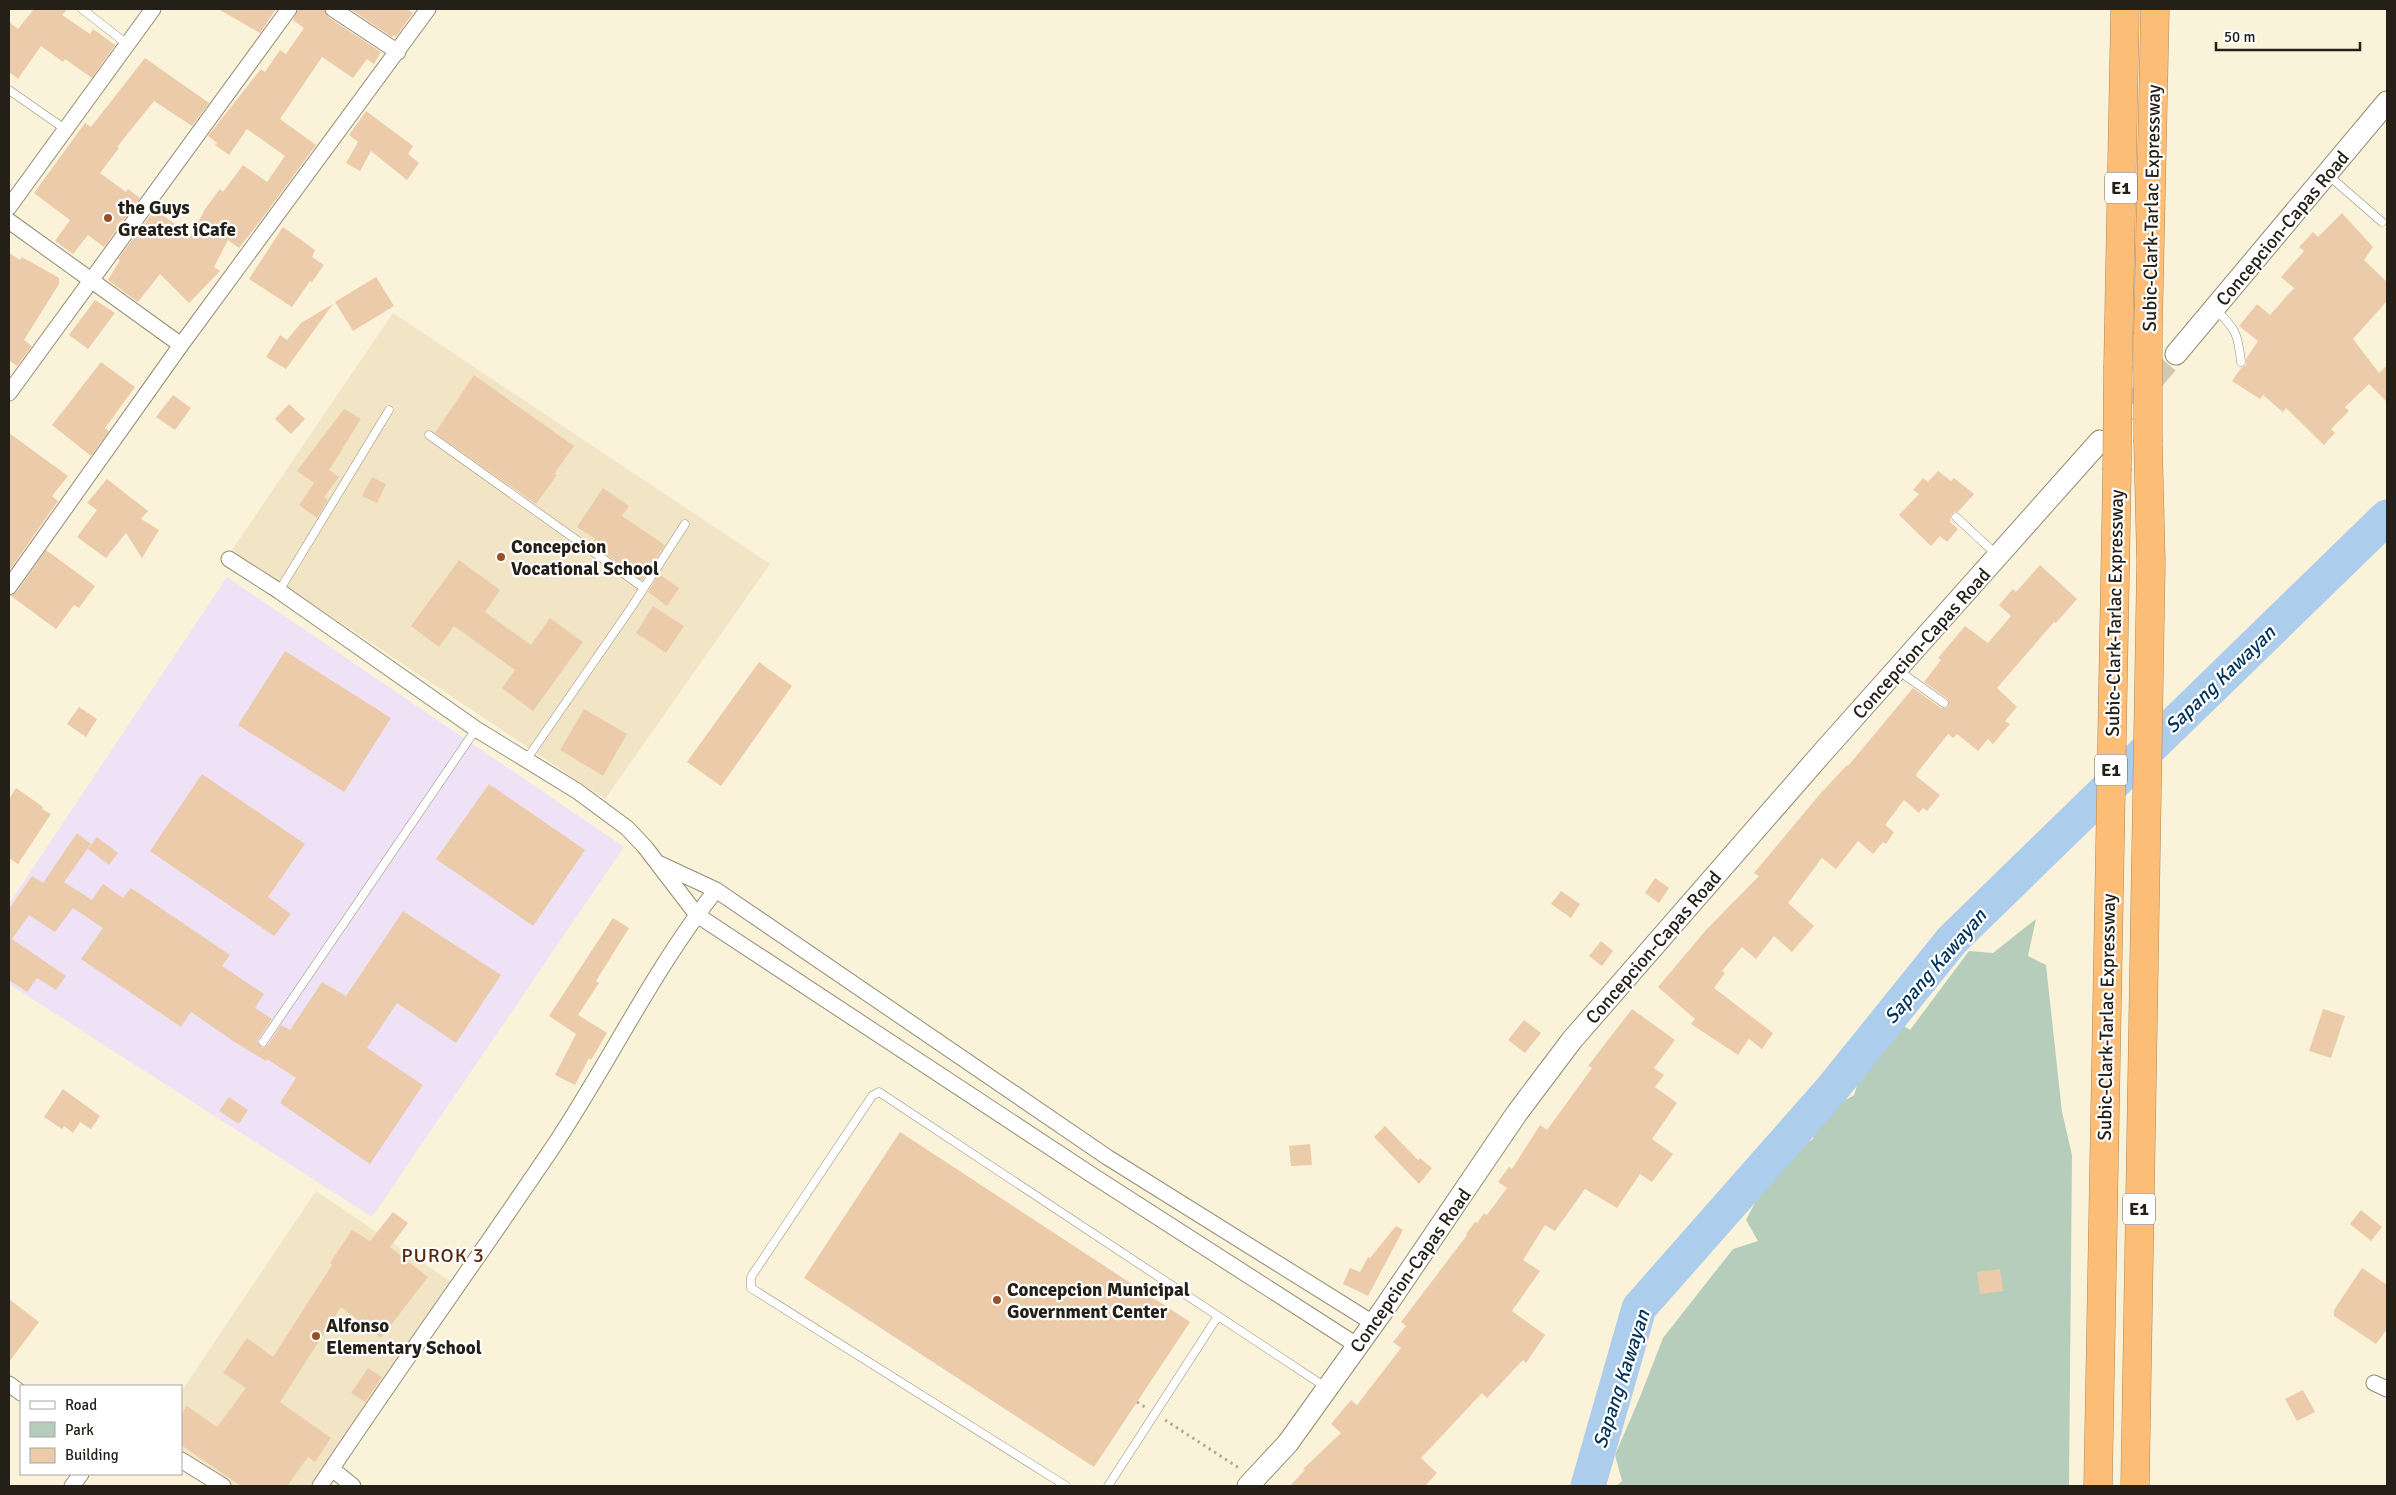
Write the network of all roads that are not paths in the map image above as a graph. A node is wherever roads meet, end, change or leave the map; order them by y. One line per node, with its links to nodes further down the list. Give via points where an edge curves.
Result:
1 (82, 9): 8 (lane)
2 (153, 9): 8 (street)
3 (289, 9): 17 (street)
4 (332, 9): 9 (street)
5 (428, 9): 9 (street)
6 (2125, 9): 55 (highway, Subic-Clark-Tarlac Expressway / E1, bridge)
7 (2155, 9): 56 (highway, Subic-Clark-Tarlac Expressway / E1, bridge, via 2148,332 2151,562)
8 (127, 44): 12 (street)
9 (398, 52): 19 (street)
10 (9, 90): 12 (lane)
11 (2387, 102): 13 (main road, Concepcion-Capas Road)
12 (65, 129): 14 (street)
13 (2327, 174): 16 (lane); 18 (main road, Concepcion-Capas Road)
14 (9, 207)
15 (9, 221): 17 (street)
16 (2382, 222)
17 (90, 280): 19 (street); 22 (street)
18 (2214, 309): 20 (main road, Concepcion-Capas Road); 21 (lane, via 2239,336)
19 (181, 345): 30 (street)
20 (2176, 354)
21 (2242, 362)
22 (9, 393)
23 (389, 410): 32 (lane)
24 (429, 435): 31 (lane)
25 (2100, 441): 28 (main road, Concepcion-Capas Road)
26 (1956, 517): 28 (lane)
27 (685, 524): 31 (lane)
28 (1998, 556): 33 (main road, Concepcion-Capas Road)
29 (230, 558): 32 (street)
30 (9, 586)
31 (644, 588): 36 (lane)
32 (280, 591): 35 (street)
33 (1897, 669): 34 (lane); 42 (main road, Concepcion-Capas Road, via 1572,1040)
34 (1944, 703)
35 (476, 729): 36 (street); 40 (lane)
36 (526, 760): 37 (street, via 627,828)
37 (654, 861): 38 (street); 39 (street)
38 (716, 890): 39 (street); 42 (street, via 1107,1158)
39 (697, 915): 43 (street); 46 (street, via 553,1146)
40 (263, 1042)
41 (1218, 1316): 44 (lane); 53 (lane, via 879,1092 872,1096 751,1276 751,1288); 54 (lane)
42 (1373, 1324): 43 (main road, Concepcion-Capas Road)
43 (1358, 1346): 44 (main road, Concepcion-Capas Road)
44 (1327, 1388): 48 (main road, Concepcion-Capas Road, via 1288,1443)
45 (182, 1461): 50 (street)
46 (332, 1469): 51 (street); 52 (street)
47 (80, 1475): 49 (street)
48 (1253, 1483)
49 (72, 1486)
50 (223, 1486)
51 (320, 1486)
52 (353, 1486)
53 (1066, 1486)
54 (1108, 1486)
55 (2098, 1486)
56 (2135, 1486)

